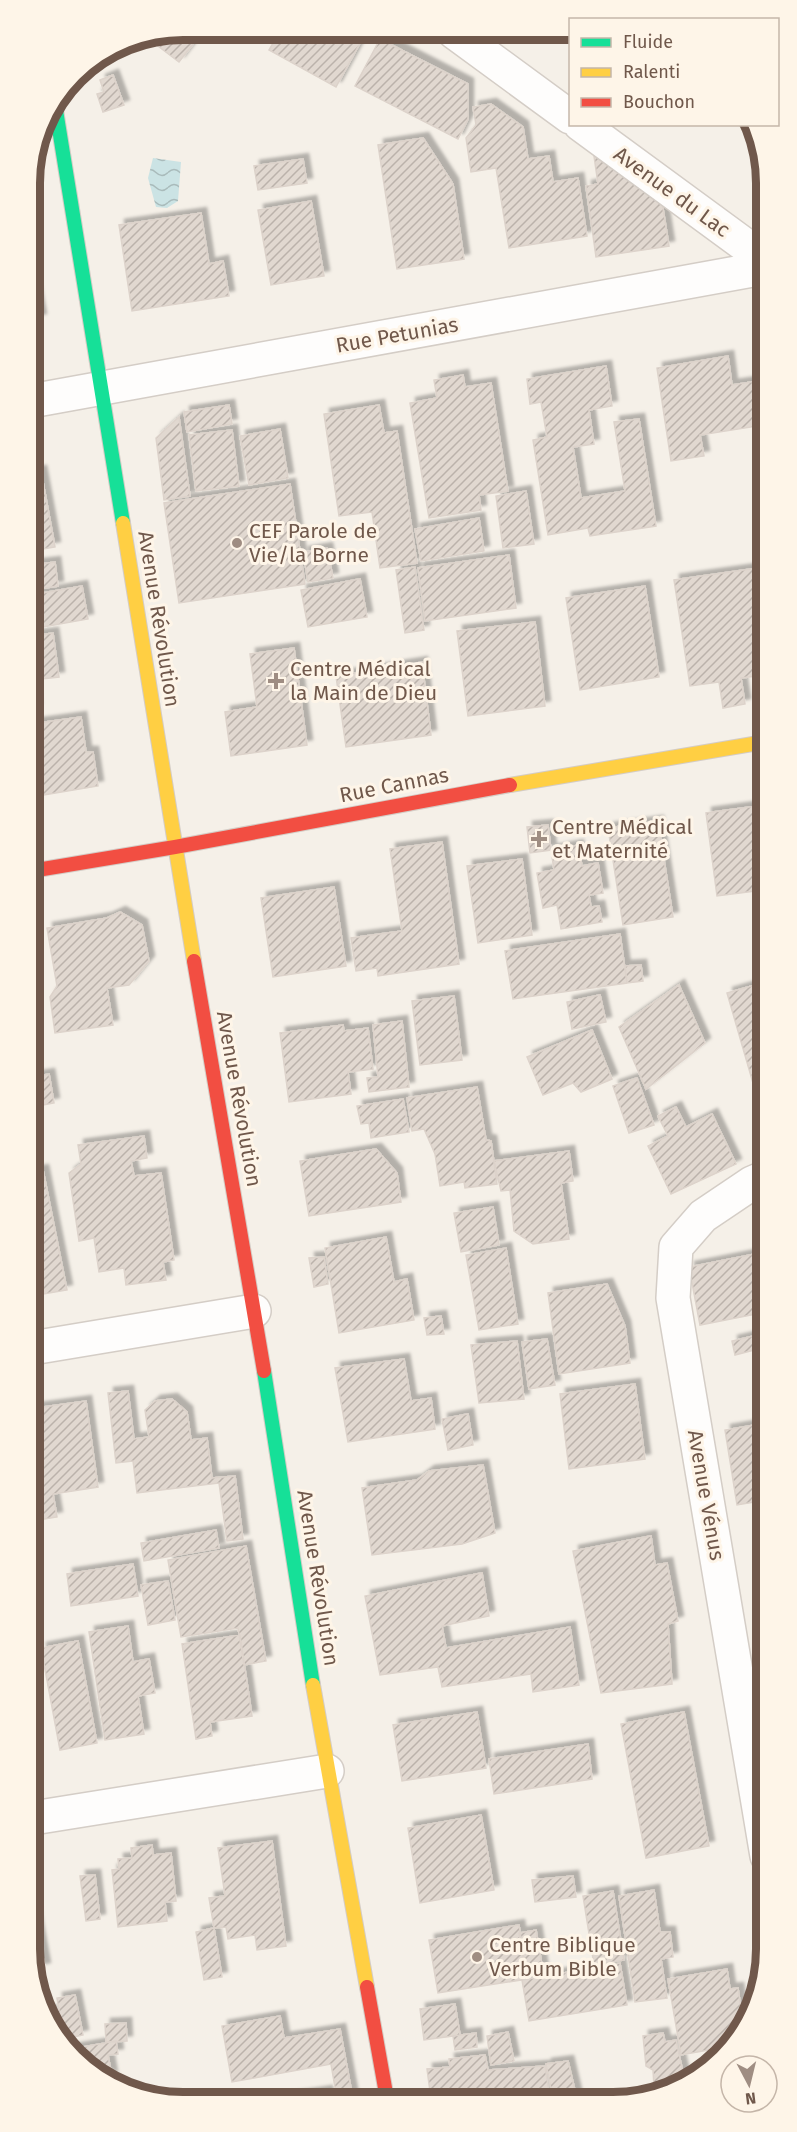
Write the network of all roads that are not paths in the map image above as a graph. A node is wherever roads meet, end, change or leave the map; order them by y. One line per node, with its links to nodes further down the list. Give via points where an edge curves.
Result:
1 (465, 40): 2 (street)
2 (569, 116)
3 (57, 117): 7 (street, Avenue Révolution)
4 (583, 126): 5 (street, Avenue du Lac)
5 (756, 254)
6 (756, 269): 7 (street, Rue Petunias)
7 (100, 390): 8 (street, Rue Petunias); 10 (street, Avenue Révolution)
8 (41, 399)
9 (756, 744): 10 (street, Rue Cannas)
10 (175, 847): 11 (street, Rue Cannas); 13 (street, Avenue Révolution)
11 (41, 869)
12 (756, 1181): 16 (street, Avenue Vénus, via 704,1216 676,1247 673,1298)
13 (254, 1311): 14 (street); 15 (street, Avenue Révolution)
14 (40, 1347)
15 (327, 1771): 17 (street); 18 (street, Avenue Révolution)
16 (756, 1796)
17 (40, 1817)
18 (386, 2092)

